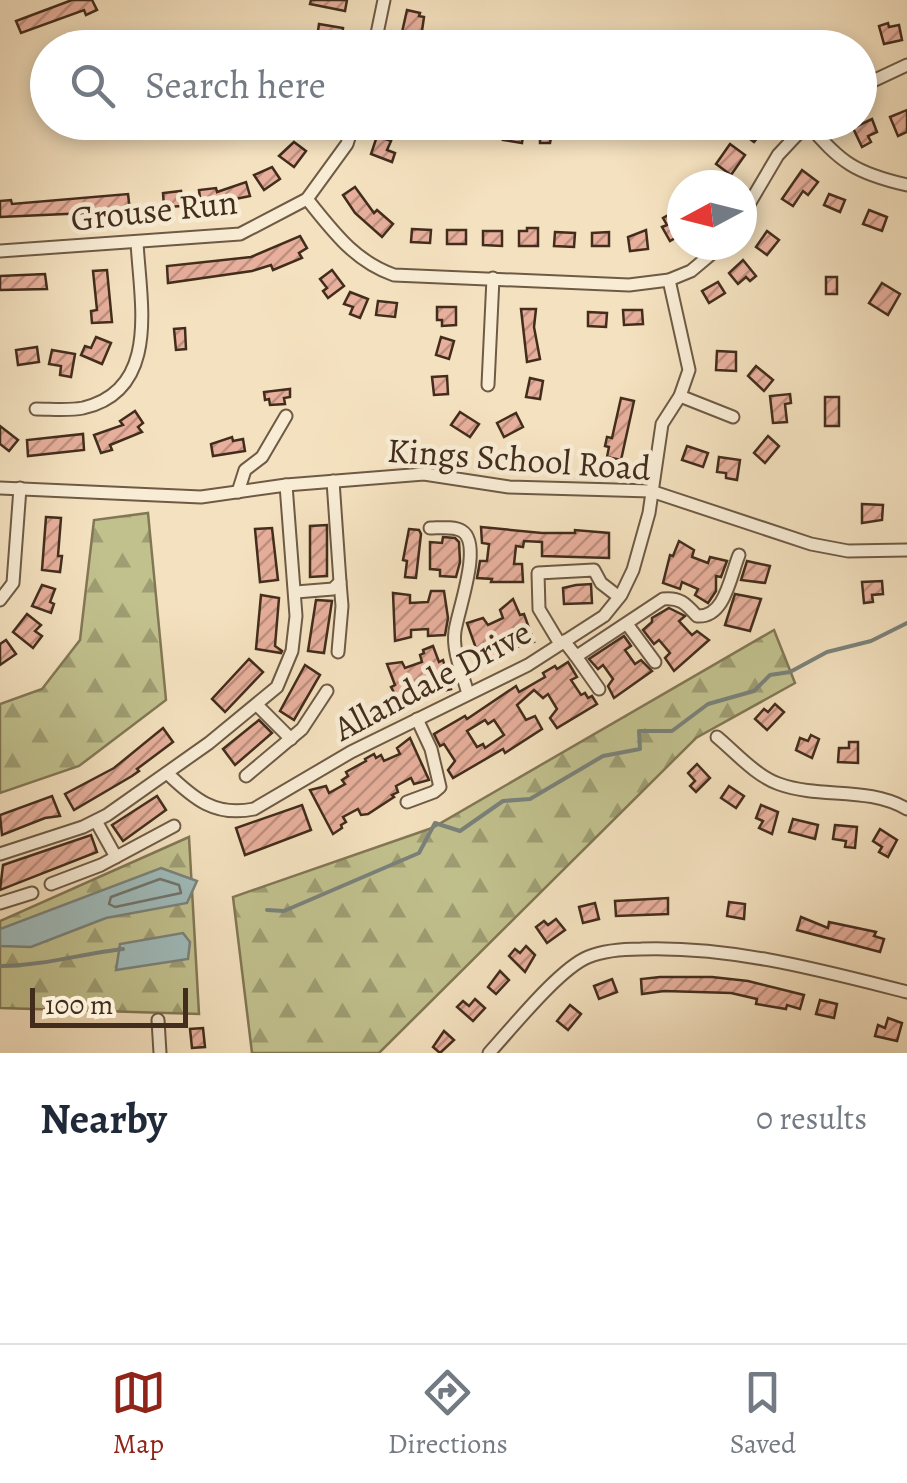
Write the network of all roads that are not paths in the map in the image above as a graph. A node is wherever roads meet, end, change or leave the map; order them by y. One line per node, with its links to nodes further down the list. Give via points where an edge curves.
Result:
1 (384, 0): 2 (street)
2 (378, 30)
3 (907, 65): 4 (street)
4 (877, 79)
5 (348, 140): 10 (street)
6 (792, 140): 9 (street)
7 (821, 140): 8 (street, via 864,175)
8 (907, 185)
9 (757, 191)
10 (307, 199): 11 (street, Grouse Run, via 240,234); 14 (street, via 352,252 376,269)
11 (136, 242): 12 (street, Grouse Run); 18 (street, via 140,357 130,376 100,403)
12 (0, 250)
13 (704, 260): 15 (street)
14 (493, 278): 15 (street); 16 (street)
15 (669, 280): 17 (street, Allandale Drive, via 689,370)
16 (488, 385)
17 (680, 396): 20 (street); 25 (street, Allandale Drive, via 662,424)
18 (36, 409)
19 (286, 416): 26 (street, via 262,457 245,470)
20 (733, 417)
21 (333, 480): 22 (street, Kings School Road); 25 (street, Kings School Road, via 424,474 509,488); 30 (street)
22 (286, 485): 26 (street, Kings School Road); 31 (street)
23 (0, 488): 24 (street, Kings School Road)
24 (20, 488): 26 (street, Kings School Road, via 139,496); 33 (street, via 13,582)
25 (650, 491): 28 (street, Kings School Road, via 811,544); 32 (street, Allandale Drive, via 633,570)
26 (238, 492)
27 (430, 528): 41 (street, via 456,529 469,540 455,633)
28 (907, 550)
29 (738, 555): 34 (street, via 718,610 707,617 675,598 663,599)
30 (340, 582): 31 (street, via 333,589); 36 (street)
31 (296, 592): 42 (street, via 286,671)
32 (619, 597): 35 (street, Allandale Drive, via 604,616); 35 (street, via 594,570 538,572 538,609)
33 (0, 600)
34 (627, 624): 37 (street); 38 (street)
35 (562, 643): 37 (street); 41 (street, Allandale Drive)
36 (338, 652)
37 (575, 654): 39 (street)
38 (655, 662)
39 (598, 689)
40 (327, 691): 45 (street)
41 (468, 694): 43 (street, Allandale Drive)
42 (258, 706): 45 (street); 46 (street)
43 (417, 719): 46 (street, Allandale Drive, via 254,810 217,810); 48 (street, via 440,786)
44 (717, 737): 49 (street, via 774,782 805,792 880,796)
45 (291, 739): 47 (street)
46 (167, 773): 50 (street)
47 (246, 776)
48 (406, 802)
49 (907, 809)
50 (96, 820): 52 (street); 53 (street)
51 (174, 826): 53 (street)
52 (0, 854)
53 (116, 857): 54 (street)
54 (51, 884)
55 (32, 892): 56 (street)
56 (0, 903)
57 (907, 992): 60 (street, via 735,954 617,950 586,957)
58 (158, 1020): 59 (street)
59 (160, 1053)
60 (489, 1053)

